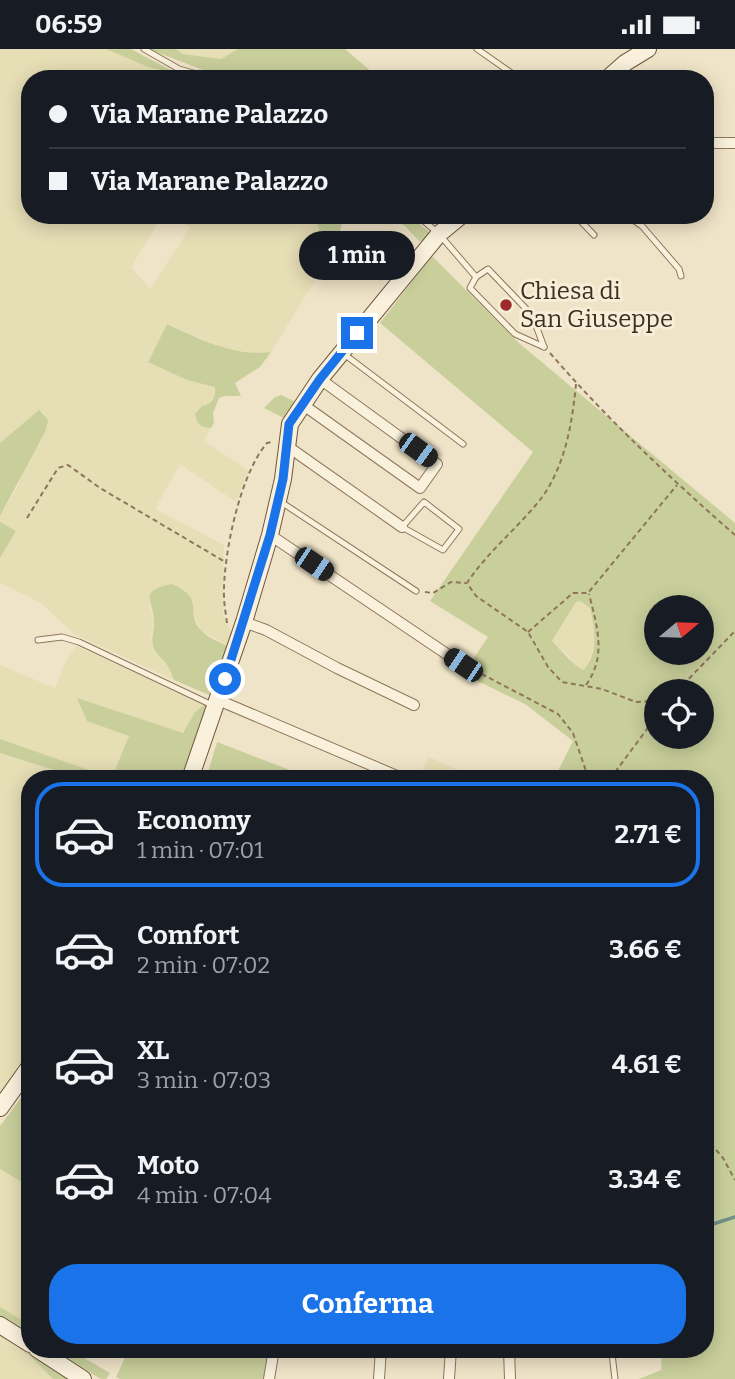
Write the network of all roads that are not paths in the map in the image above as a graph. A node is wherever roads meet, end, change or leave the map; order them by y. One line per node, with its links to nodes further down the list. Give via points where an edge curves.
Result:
1 (144, 49): 4 (lane)
2 (477, 49): 5 (lane)
3 (648, 49): 6 (main road)
4 (182, 70)
5 (507, 70)
6 (617, 70)
7 (714, 143): 8 (street)
8 (735, 143)
9 (427, 224): 13 (lane)
10 (451, 224): 13 (main road)
11 (584, 224): 14 (lane)
12 (639, 224): 15 (lane)
13 (439, 234): 16 (lane); 17 (main road)
14 (594, 235)
15 (681, 276)
16 (476, 277): 16 (lane, via 488,269 532,315 544,347 515,334 470,288)
17 (341, 352): 18 (main road); 20 (lane)
18 (320, 379): 19 (main road); 19 (street, via 437,464 419,488)
19 (302, 404): 21 (main road, via 289,424)
20 (463, 444)
21 (287, 446): 22 (main road); 23 (street)
22 (278, 500): 24 (main road); 25 (lane)
23 (402, 527): 23 (lane, via 443,550 459,529 424,502)
24 (270, 535): 26 (main road); 28 (street)
25 (416, 591)
26 (242, 630): 29 (main road); 30 (street, via 266,630)
27 (38, 640): 29 (lane, via 62,637 79,642)
28 (463, 665)
29 (217, 703): 31 (main road); 32 (street)
30 (414, 705)
31 (193, 770)
32 (382, 770)
33 (21, 1079): 34 (main road)
34 (0, 1108)
35 (0, 1325): 36 (main road)
36 (21, 1339)
37 (51, 1358): 43 (main road)
38 (272, 1358): 44 (street)
39 (380, 1358): 45 (street)
40 (450, 1358): 46 (street)
41 (509, 1358): 47 (street)
42 (612, 1358): 48 (lane)
43 (83, 1379)
44 (269, 1379)
45 (379, 1379)
46 (449, 1379)
47 (510, 1379)
48 (615, 1379)

